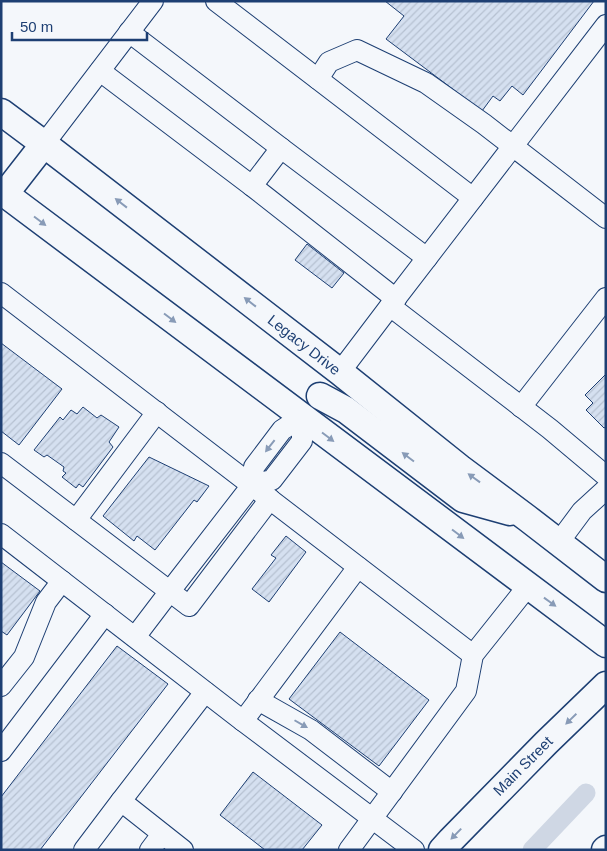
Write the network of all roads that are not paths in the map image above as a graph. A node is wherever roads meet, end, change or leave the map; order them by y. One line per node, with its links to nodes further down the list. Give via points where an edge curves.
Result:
1 (153, 1): 4 (street)
2 (216, 1): 6 (street)
3 (606, 25): 9 (street)
4 (129, 32): 5 (street); 10 (street)
5 (100, 71): 8 (street); 11 (street)
6 (318, 79): 9 (street, via 329,62 357,50 426,83); 13 (street)
7 (1, 112): 8 (main road, Legacy Drive)
8 (44, 144): 12 (main road); 19 (main road, Legacy Drive, one-way to 8)
9 (512, 147): 13 (street); 14 (street)
10 (281, 148): 11 (street); 15 (street)
11 (252, 186): 18 (street)
12 (3, 195): 23 (main road, one-way to 23)
13 (473, 198): 15 (street)
14 (606, 218)
15 (427, 258): 18 (street)
16 (2, 295): 22 (street)
17 (606, 298): 21 (street)
18 (393, 303): 19 (street); 21 (street)
19 (340, 372): 20 (main road); 29 (main road, Legacy Drive, one-way to 19)
20 (320, 396): 23 (main road); 29 (main road, one-way to 20, via 463,499 346,410)
21 (521, 407): 25 (street)
22 (158, 412): 26 (street); 30 (street)
23 (302, 417): 26 (street, via 282,430 254,467); 36 (main road, one-way to 36)
24 (1, 463): 30 (street)
25 (606, 476)
26 (252, 485): 28 (street); 37 (street)
27 (606, 489): 32 (street, via 582,511)
28 (270, 500): 33 (street); 37 (street, via 189,606)
29 (527, 518): 32 (main road, Legacy Drive)
30 (76, 520): 37 (street)
31 (1, 534): 35 (street)
32 (559, 542): 34 (main road, Legacy Drive)
33 (358, 567): 41 (street); 45 (street)
34 (606, 579)
35 (62, 581): 38 (street); 43 (street, via 46,602 24,656)
36 (528, 586): 40 (main road, one-way to 40); 41 (street)
37 (170, 591): 39 (street)
38 (105, 614): 39 (street); 47 (street)
39 (135, 637): 44 (street)
40 (606, 644)
41 (473, 655): 48 (street, via 466,692)
42 (606, 685): 57 (main road, Main Street, one-way to 57)
43 (1, 686)
44 (205, 692): 46 (street); 49 (street)
45 (258, 700): 46 (street); 48 (street, one-way to 48, via 311,730)
46 (243, 721): 50 (street)
47 (1, 751)
48 (392, 792): 50 (street)
49 (121, 802): 51 (street); 52 (street)
50 (373, 819): 55 (street); 56 (street)
51 (162, 834): 53 (street); 54 (street)
52 (84, 850)
53 (150, 850)
54 (183, 850)
55 (349, 850)
56 (414, 850)
57 (442, 850)

